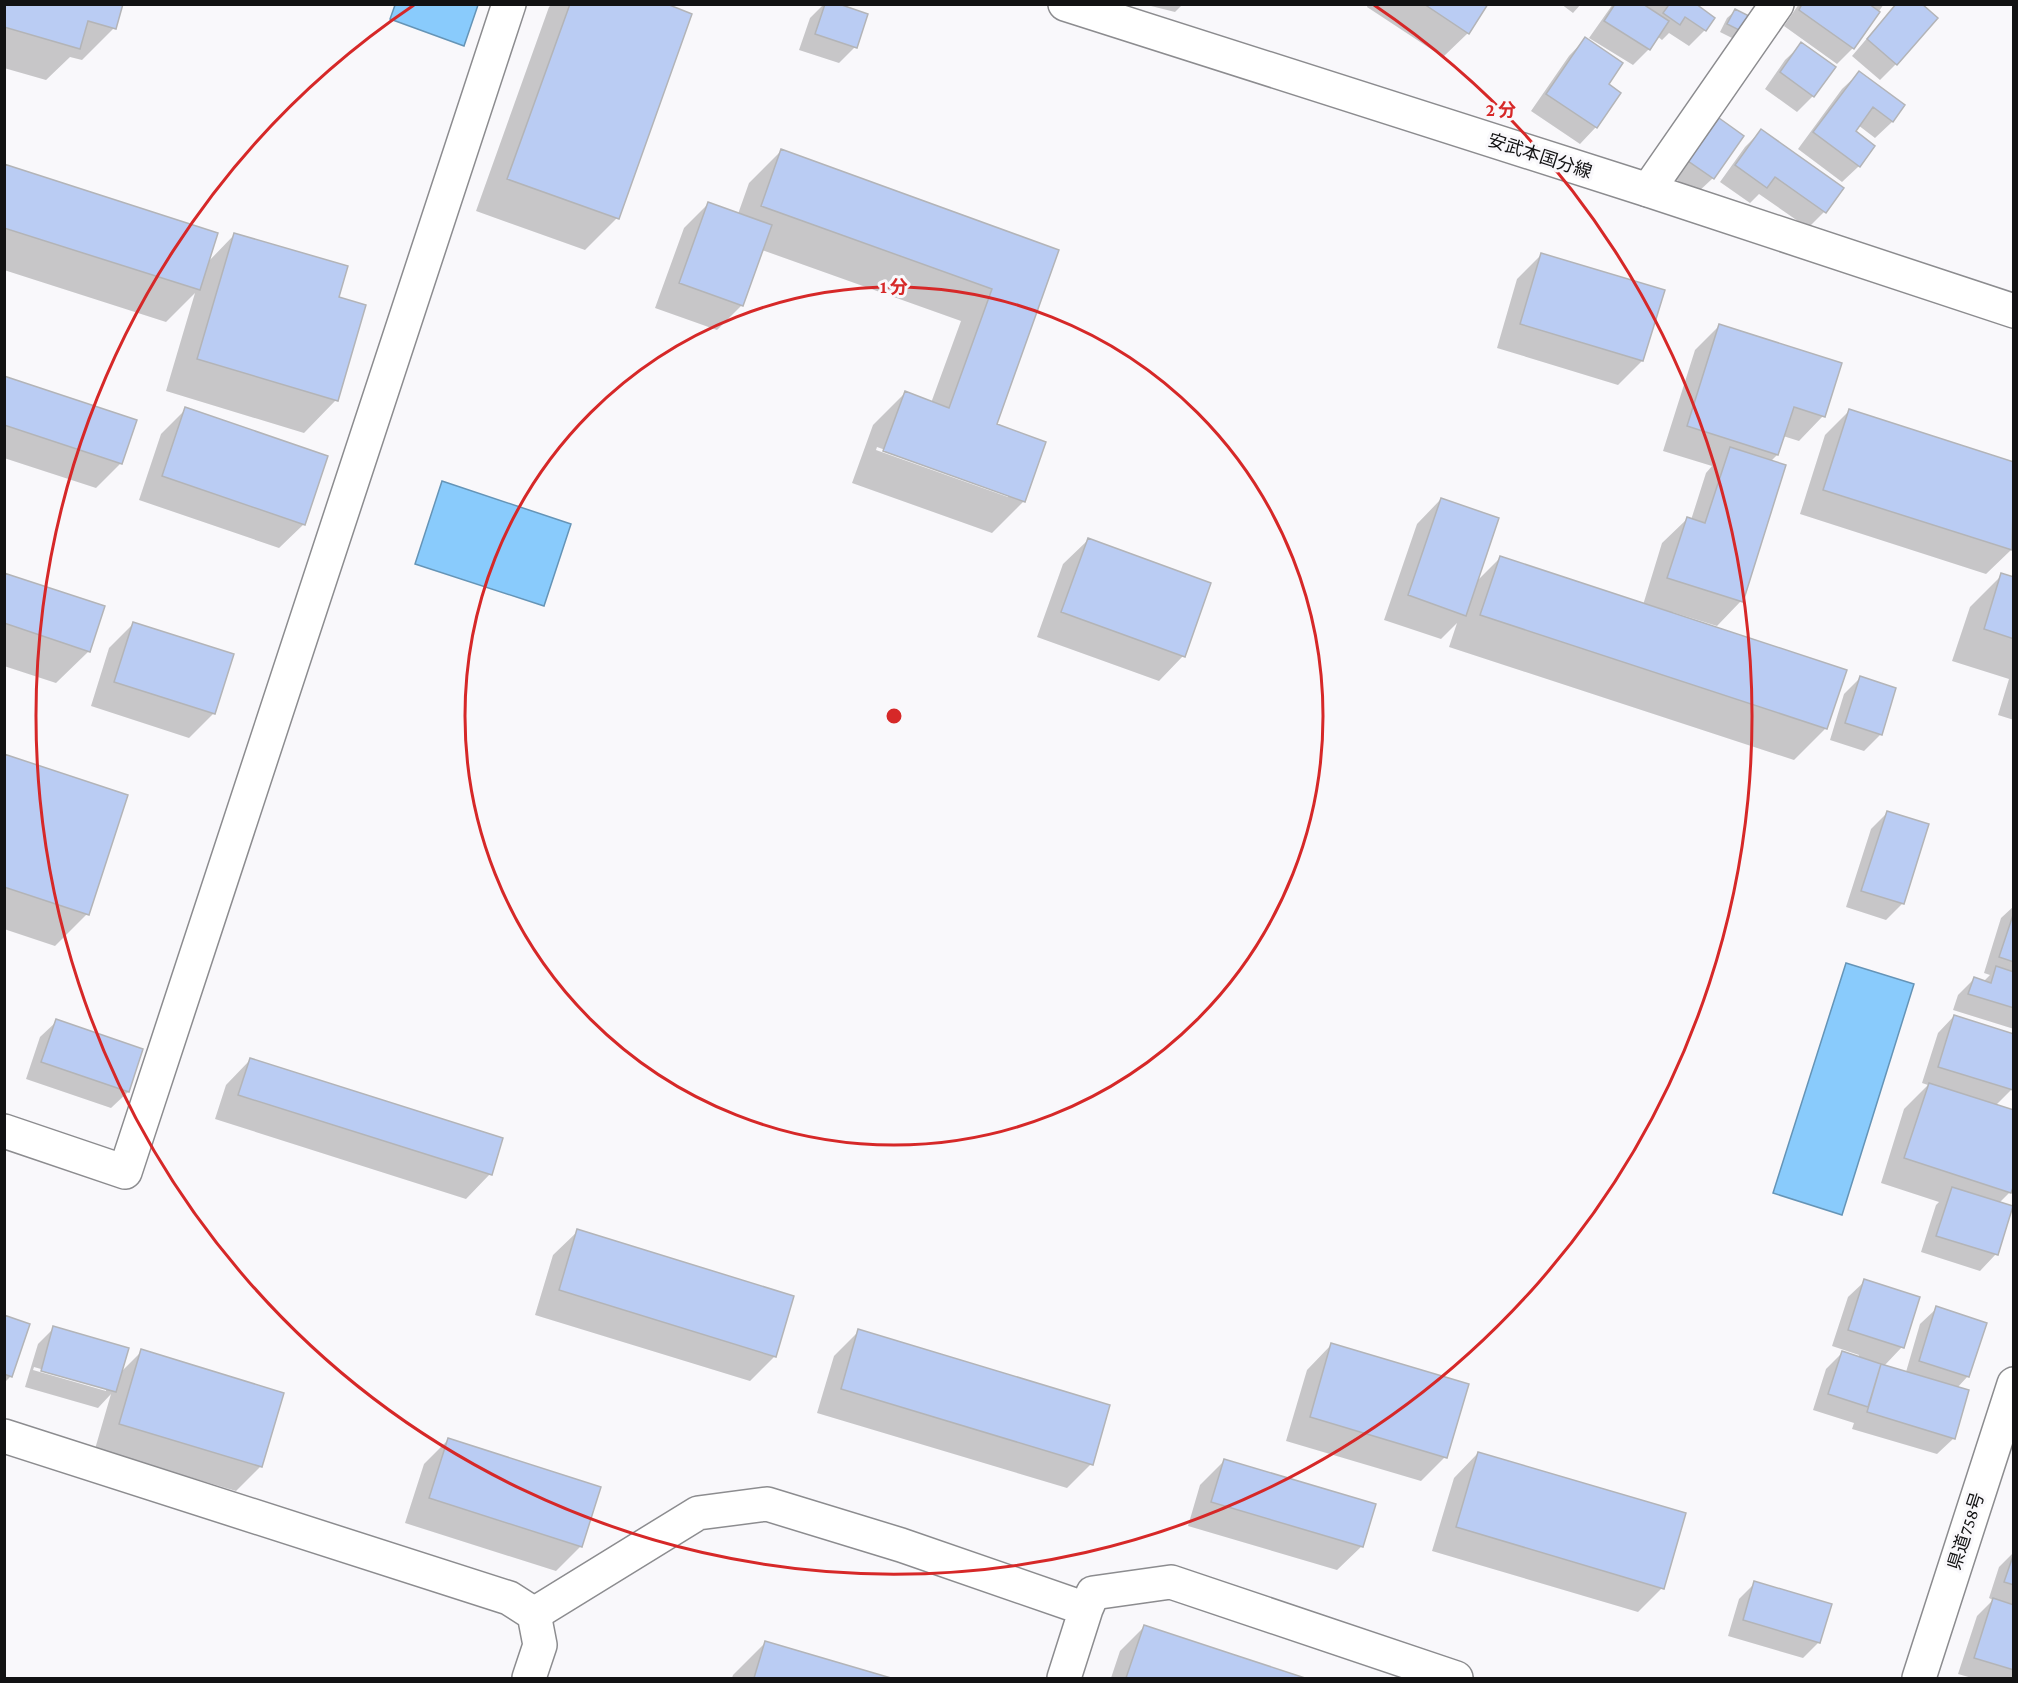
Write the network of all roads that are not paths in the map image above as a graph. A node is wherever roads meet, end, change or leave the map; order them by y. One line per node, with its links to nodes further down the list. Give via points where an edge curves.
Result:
1 (509, 4): 6 (street, via 125,1172)
2 (1065, 4): 4 (street, 安武本国分線)
3 (1777, 4): 4 (street)
4 (1648, 190): 5 (street, 安武本国分線)
5 (2013, 311)
6 (4, 1131)
7 (2010, 1405): 14 (street, 県道758号)
8 (4, 1436): 10 (street, via 509,1598)
9 (1086, 1609): 10 (street, via 767,1503 698,1513); 12 (street); 13 (street, via 1094,1593 1171,1582)
10 (534, 1614): 11 (street, via 540,1645)
11 (529, 1678)
12 (1064, 1678)
13 (1456, 1678)
14 (1919, 1678)

